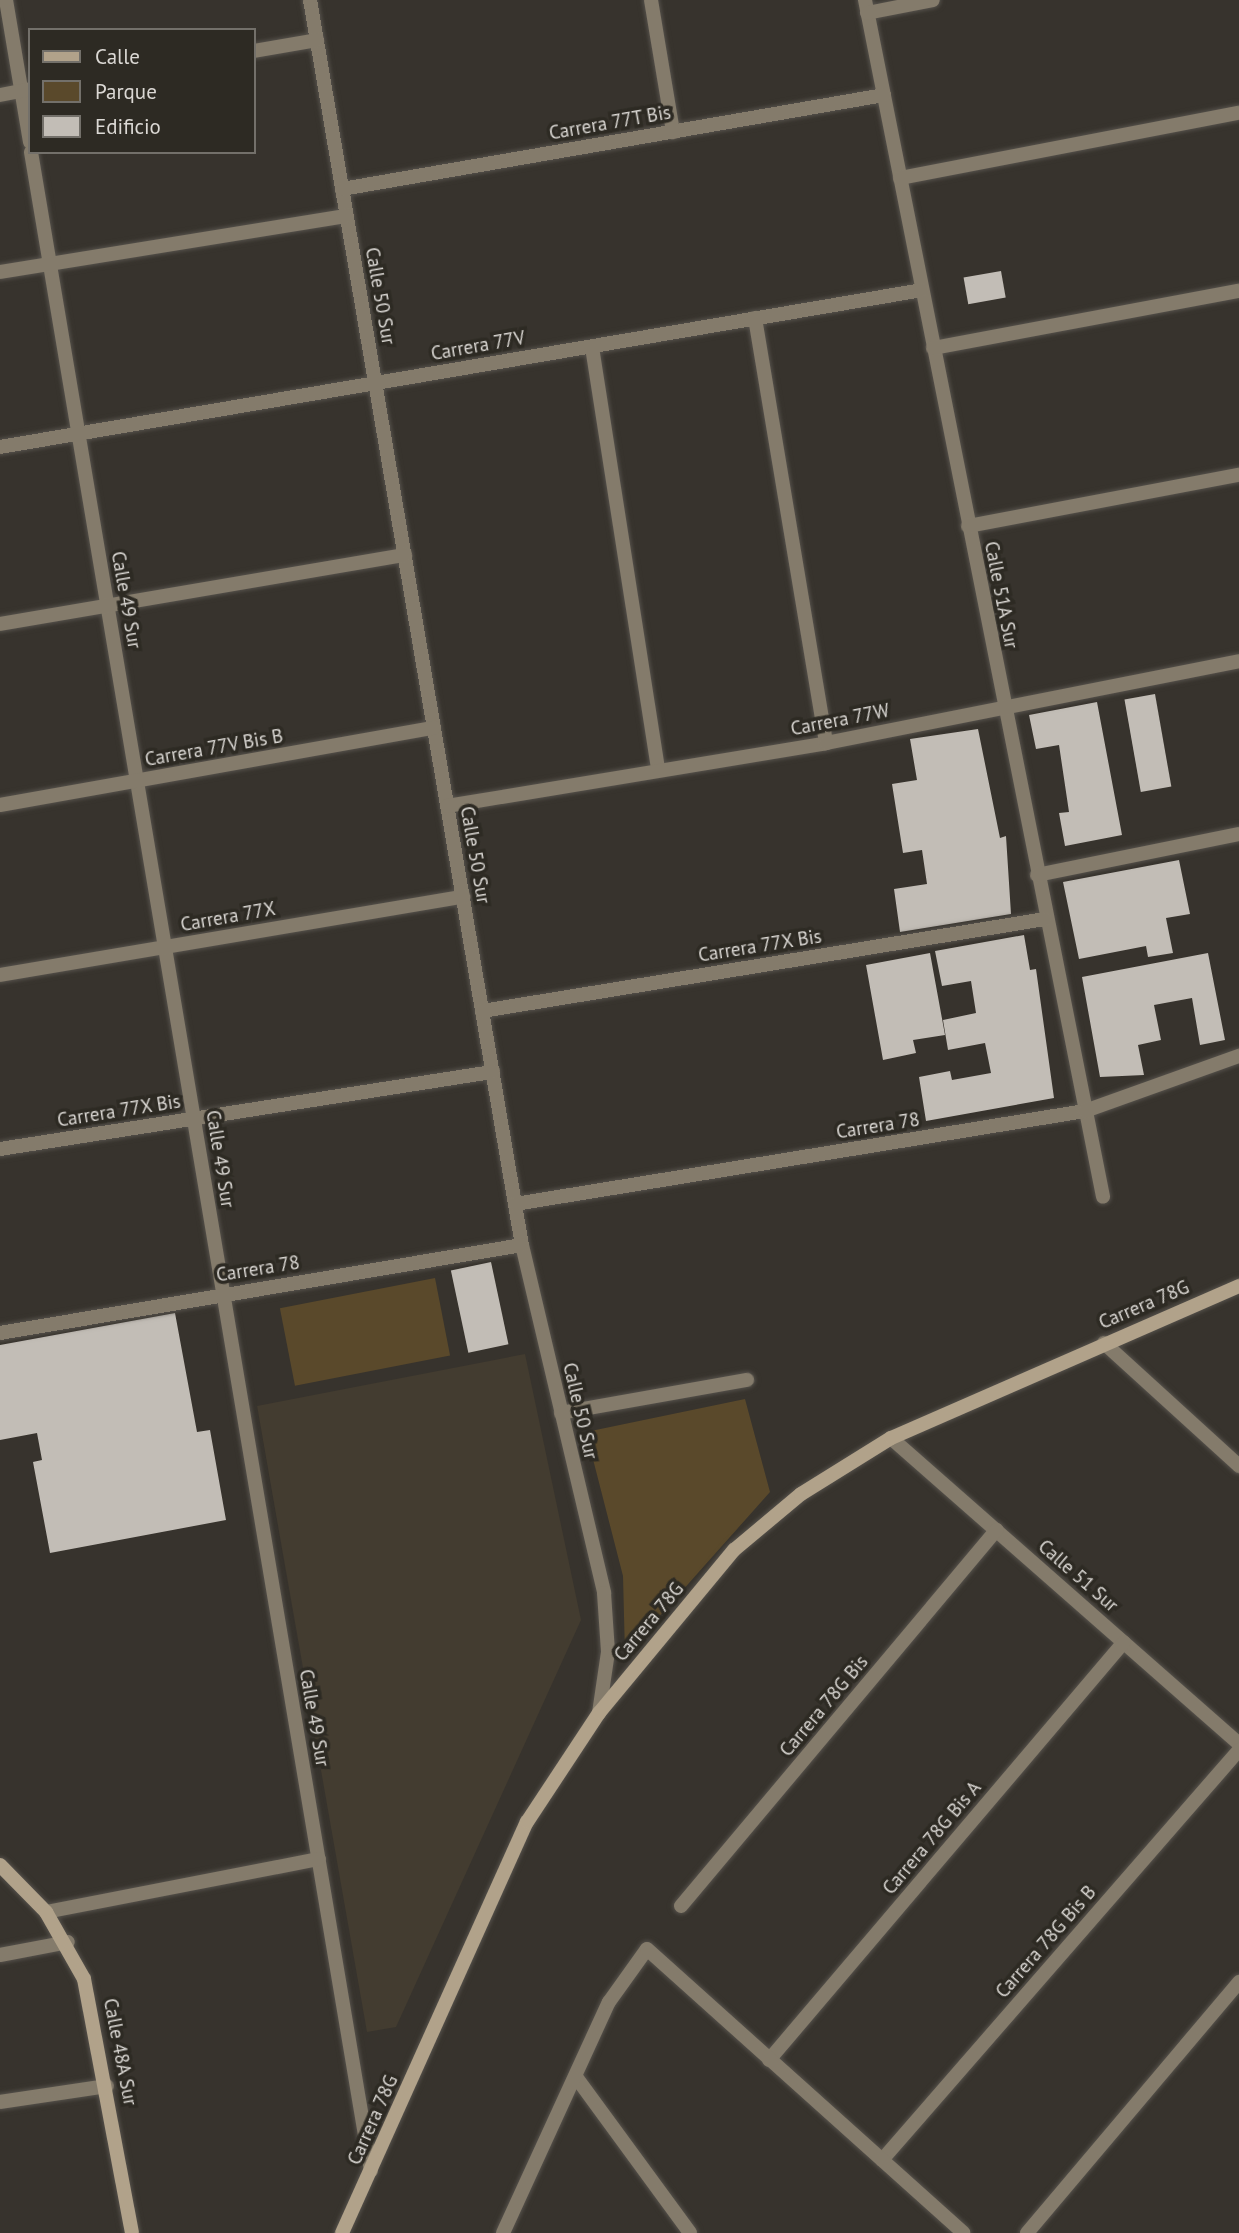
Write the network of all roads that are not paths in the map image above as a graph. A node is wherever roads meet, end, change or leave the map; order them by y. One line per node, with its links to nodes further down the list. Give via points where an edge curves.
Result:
1 (6, 0): 8 (street)
2 (310, 0): 6 (street, Calle 50 Sur)
3 (651, 0): 13 (street)
4 (933, 0): 5 (street)
5 (866, 6): 10 (street, Calle 51A Sur)
6 (317, 40): 7 (street); 16 (street, Calle 50 Sur)
7 (256, 51)
8 (25, 90): 9 (street); 12 (street)
9 (0, 95)
10 (884, 95): 13 (street, Carrera 77T Bis); 15 (street, Calle 51A Sur)
11 (1239, 113): 15 (street)
12 (28, 121)
13 (673, 132): 16 (street, Carrera 77T Bis)
14 (32, 154): 18 (street, Calle 49 Sur)
15 (900, 178): 20 (street, Calle 51A Sur)
16 (342, 189): 17 (street, Calle 50 Sur)
17 (347, 216): 18 (street); 25 (street, Calle 50 Sur)
18 (50, 264): 19 (street); 26 (street, Calle 49 Sur)
19 (0, 272)
20 (922, 290): 22 (street, Carrera 77V); 24 (street, Calle 51A Sur)
21 (1239, 291): 24 (street)
22 (755, 318): 23 (street, Carrera 77V); 36 (street)
23 (592, 347): 25 (street, Carrera 77V); 37 (street)
24 (933, 348): 29 (street, Calle 51A Sur)
25 (375, 384): 26 (street, Carrera 77V); 30 (street, Calle 50 Sur)
26 (79, 433): 27 (street, Carrera 77V); 31 (street, Calle 49 Sur)
27 (0, 447)
28 (1239, 475): 29 (street)
29 (968, 526): 34 (street, Calle 51A Sur)
30 (405, 555): 31 (street); 35 (street, Calle 50 Sur)
31 (108, 606): 32 (street); 38 (street, Calle 49 Sur)
32 (0, 624)
33 (1239, 661): 34 (street, Carrera 77W)
34 (1003, 708): 36 (street, Carrera 77W); 42 (street, Calle 51A Sur)
35 (434, 729): 38 (street, Carrera 77V Bis B); 40 (street, Calle 50 Sur)
36 (827, 743): 37 (street, Carrera 77W)
37 (658, 770): 40 (street, Carrera 77W)
38 (137, 781): 39 (street, Carrera 77V Bis B); 45 (street, Calle 49 Sur)
39 (0, 805)
40 (447, 806): 43 (street, Calle 50 Sur)
41 (1239, 834): 42 (street)
42 (1037, 875): 44 (street, Calle 51A Sur)
43 (463, 897): 45 (street, Carrera 77X); 47 (street, Calle 50 Sur)
44 (1045, 919): 47 (street, Carrera 77X Bis); 50 (street, Calle 51A Sur)
45 (165, 947): 46 (street, Carrera 77X); 51 (street, Calle 49 Sur)
46 (0, 975)
47 (482, 1011): 49 (street, Calle 50 Sur)
48 (1239, 1056): 50 (street, Carrera 78)
49 (493, 1072): 51 (street, Carrera 77X Bis); 54 (street, Calle 50 Sur)
50 (1085, 1111): 53 (street, Calle 51A Sur); 54 (street, Carrera 78)
51 (194, 1118): 52 (street, Carrera 77X Bis); 57 (street, Calle 49 Sur)
52 (0, 1149)
53 (1103, 1197)
54 (515, 1204): 55 (street, Calle 50 Sur)
55 (522, 1245): 57 (street, Carrera 78); 61 (street, Calle 50 Sur)
56 (1239, 1286): 59 (street, Carrera 78G)
57 (223, 1294): 58 (street, Carrera 78); 69 (street, Calle 49 Sur)
58 (0, 1332)
59 (1104, 1343): 62 (street, Carrera 78G); 63 (street)
60 (747, 1380): 61 (street)
61 (561, 1413): 66 (street, Calle 50 Sur, via 608,1622)
62 (891, 1438): 64 (street, Calle 51 Sur); 66 (street, Carrera 78G, via 800,1494 734,1550)
63 (1239, 1465)
64 (996, 1530): 65 (street, Calle 51 Sur); 71 (street, Carrera 78G Bis)
65 (1124, 1642): 67 (street, Calle 51 Sur); 76 (street, Carrera 78G Bis A)
66 (599, 1713): 81 (street, Carrera 78G, via 527,1822)
67 (1239, 1744)
68 (1239, 1750): 80 (street, Carrera 78G Bis B)
69 (319, 1859): 72 (street); 81 (street, Calle 49 Sur)
70 (0, 1866): 72 (street, Calle 48A Sur)
71 (681, 1906)
72 (46, 1912): 73 (street, Calle 48A Sur)
73 (68, 1942): 74 (street); 78 (street, Calle 48A Sur, via 96,2015)
74 (0, 1955)
75 (1239, 1982): 87 (street)
76 (769, 2060): 77 (street, via 647,1949 609,2003); 80 (street)
77 (576, 2077): 84 (street); 85 (street)
78 (107, 2086): 79 (street); 82 (street, Calle 48A Sur)
79 (0, 2102)
80 (882, 2160): 86 (street)
81 (371, 2171): 83 (street, Carrera 78G)
82 (130, 2233)
83 (342, 2233)
84 (503, 2233)
85 (690, 2233)
86 (963, 2233)
87 (1027, 2233)

